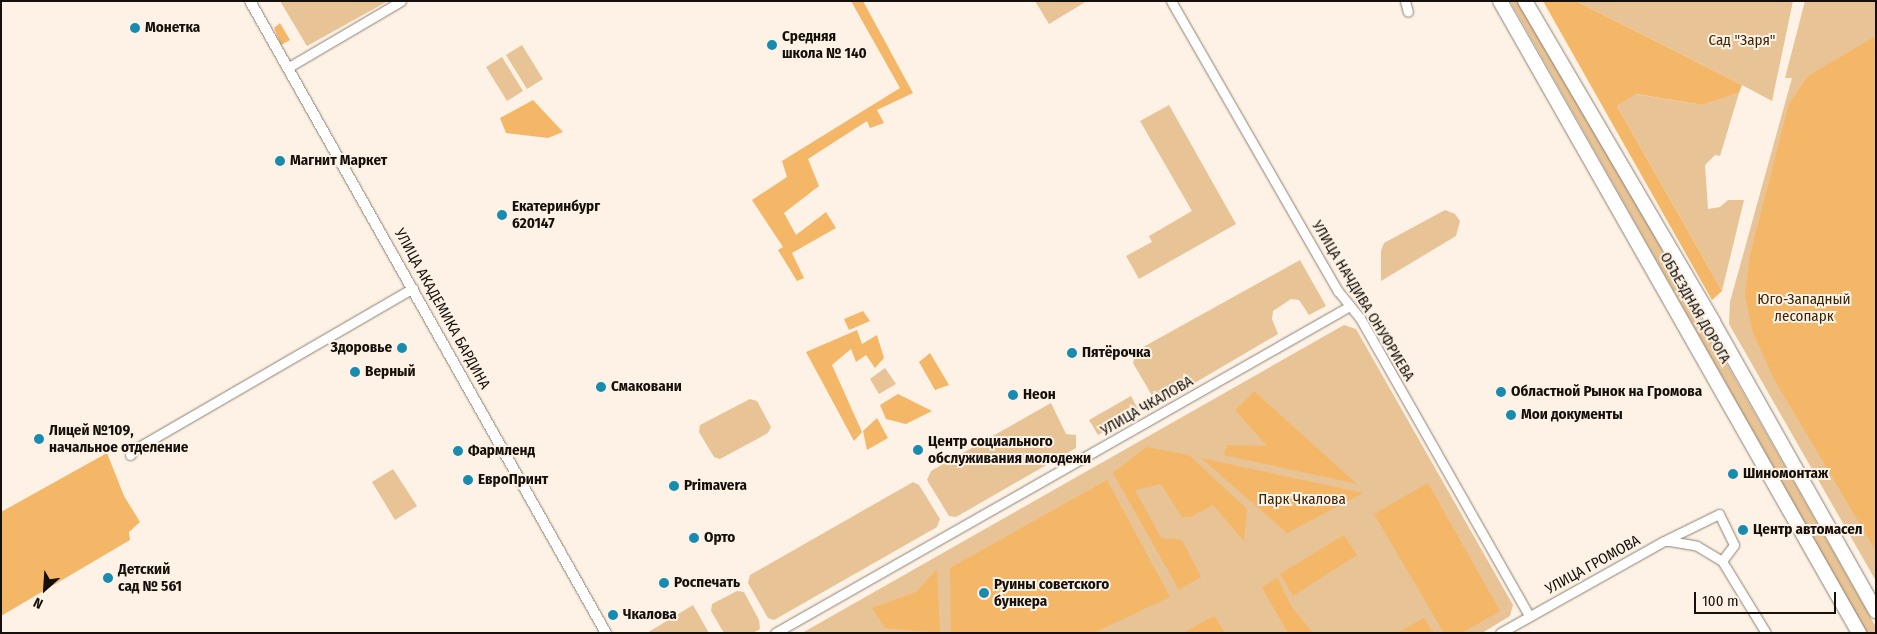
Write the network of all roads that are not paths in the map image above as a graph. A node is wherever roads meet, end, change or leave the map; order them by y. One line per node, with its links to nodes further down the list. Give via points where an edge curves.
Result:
1 (250, 1): 8 (street, УЛИЦА АКАДЕМИКА БАРДИНА)
2 (401, 1): 8 (street)
3 (1171, 1): 10 (street, УЛИЦА НАЧДИВА ОНУФРИЕВА, via 1338,291)
4 (1405, 1): 7 (street)
5 (1500, 1): 20 (main road, ОБЪЕЗДНАЯ ДОРОГА)
6 (1525, 1): 14 (main road, ОБЪЕЗДНАЯ ДОРОГА, via 1713,322)
7 (1408, 12)
8 (287, 68): 9 (street, УЛИЦА АКАДЕМИКА БАРДИНА)
9 (413, 288): 11 (street); 16 (street, УЛИЦА АКАДЕМИКА БАРДИНА)
10 (1350, 306): 15 (street, УЛИЦА НАЧДИВА ОНУФРИЕВА); 17 (street, УЛИЦА ЧКАЛОВА)
11 (130, 455)
12 (1664, 541): 13 (street, УЛИЦА ГРОМОВА, via 1703,548); 13 (street, via 1718,514 1734,545); 15 (street, УЛИЦА ГРОМОВА)
13 (1722, 561): 19 (street)
14 (1876, 611)
15 (1529, 616): 18 (street, УЛИЦА ГРОМОВА)
16 (606, 633)
17 (775, 633)
18 (1500, 633)
19 (1766, 633)
20 (1859, 633)

